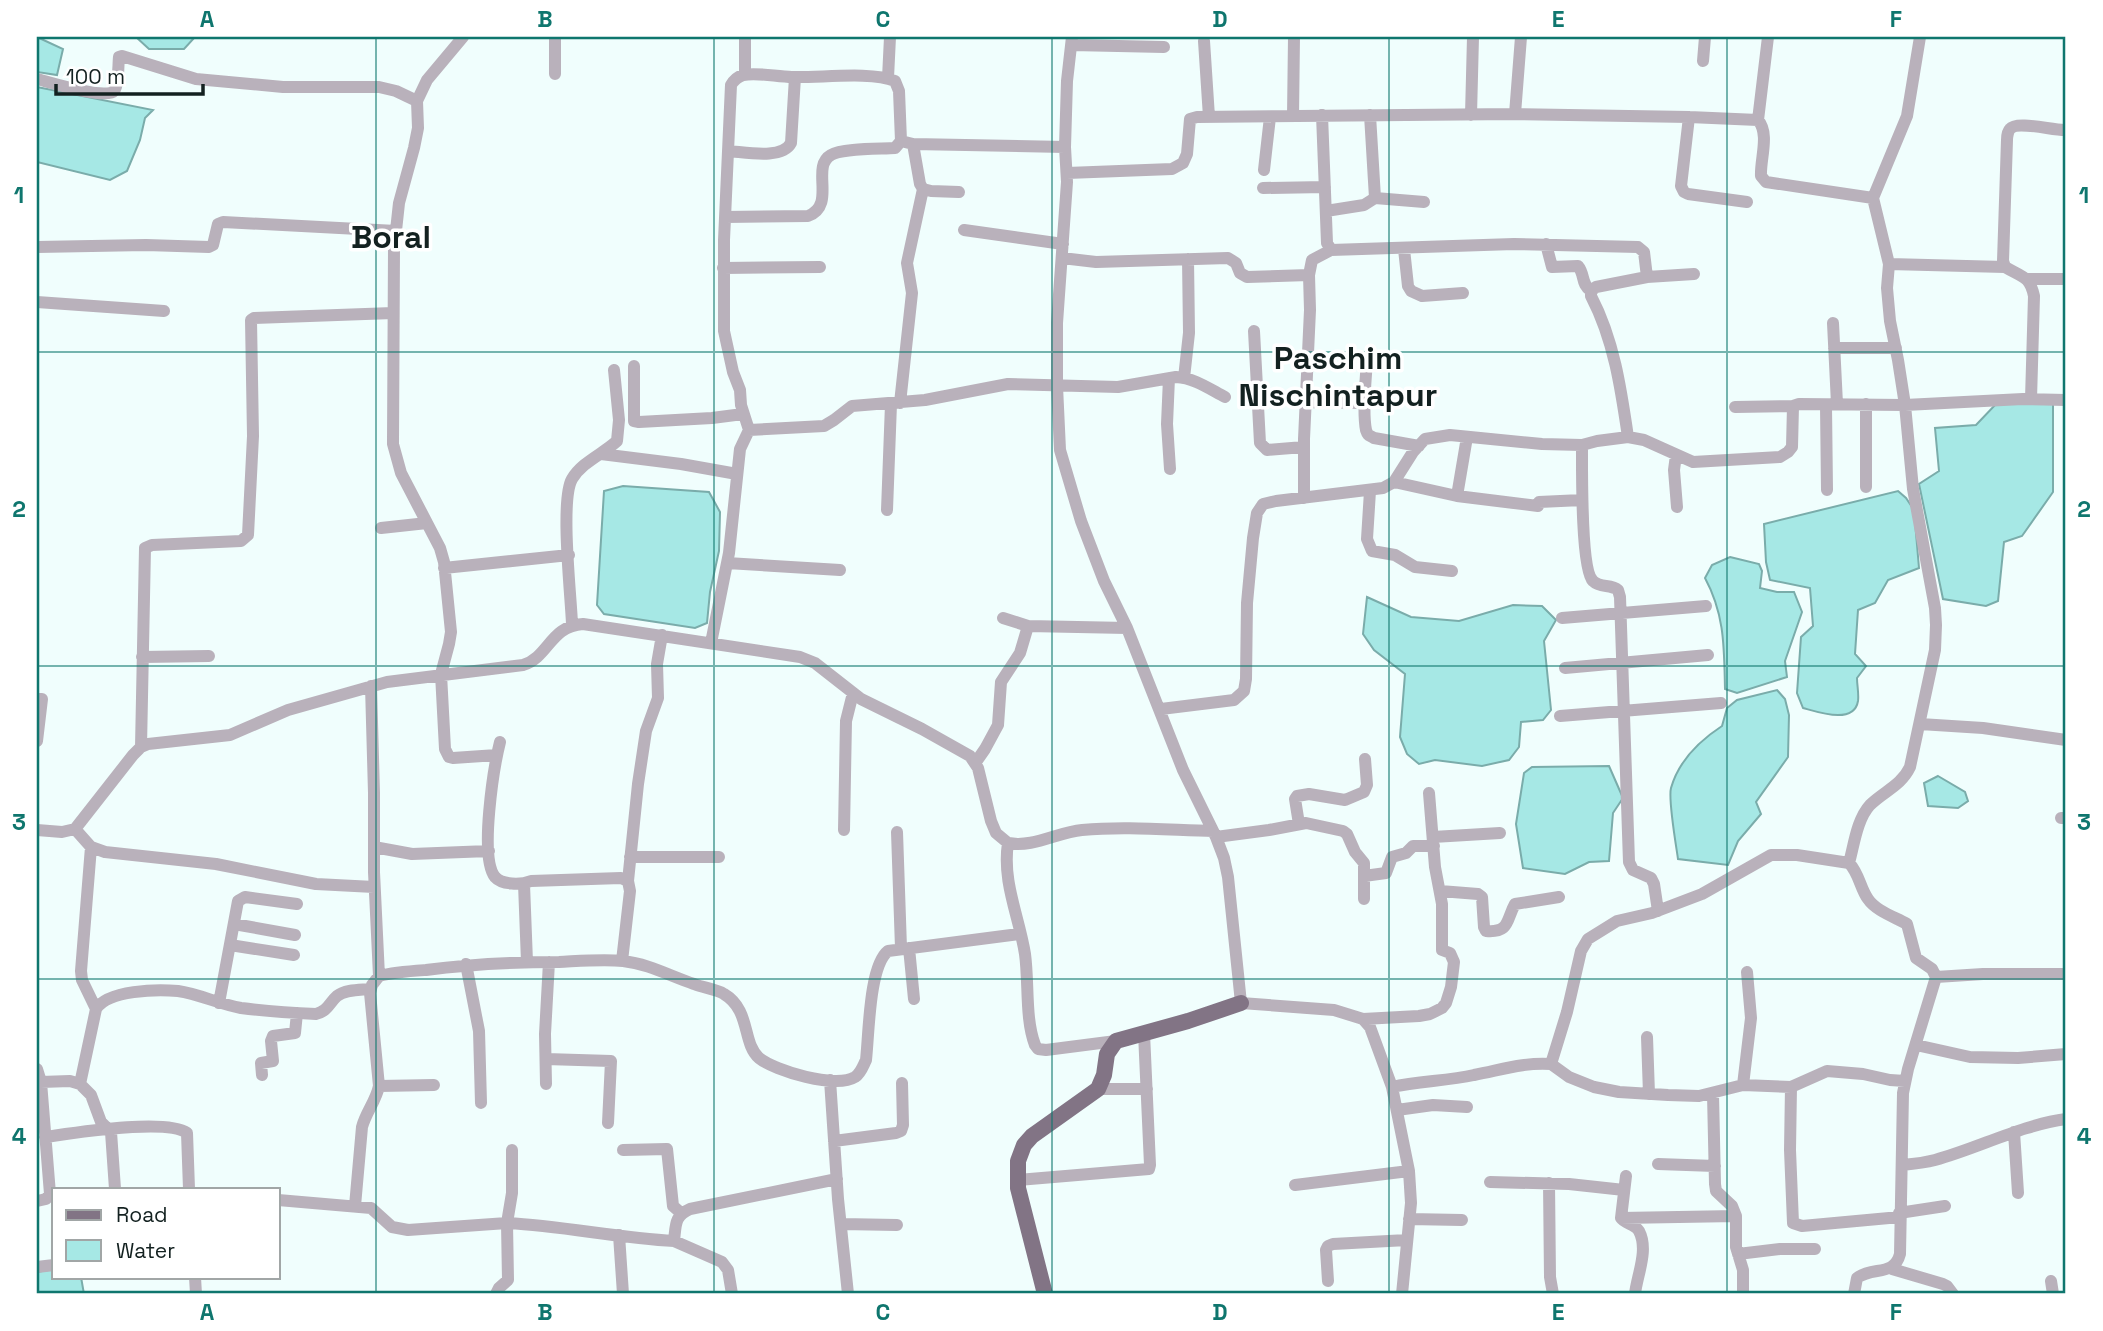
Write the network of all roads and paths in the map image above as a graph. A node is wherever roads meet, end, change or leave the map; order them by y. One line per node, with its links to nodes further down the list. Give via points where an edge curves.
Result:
1 (463, 37): 20 (street, via 427,80)
2 (555, 37): 15 (street)
3 (745, 37): 16 (street)
4 (890, 37): 18 (street)
5 (1294, 37): 24 (street)
6 (1473, 37): 25 (street)
7 (1521, 37): 21 (street)
8 (1705, 37): 14 (street)
9 (1768, 37): 29 (street)
10 (1920, 37): 41 (street, via 1907,116)
11 (1072, 41): 13 (street); 32 (street)
12 (1204, 41): 26 (street)
13 (1164, 47)
14 (1703, 61)
15 (555, 74)
16 (744, 75): 17 (street); 33 (street, via 732,85)
17 (794, 77): 18 (street); 33 (street, via 787,150)
18 (888, 78): 31 (street, via 899,91)
19 (37, 79): 20 (street, via 113,93 122,56 196,79 283,88 379,86)
20 (417, 101): 47 (street, via 418,128)
21 (1515, 114): 25 (street); 28 (street)
22 (1322, 115): 23 (street); 24 (street); 36 (street)
23 (1370, 115): 25 (street); 40 (street)
24 (1293, 116): 27 (street)
25 (1471, 116)
26 (1209, 117): 27 (street); 35 (street, via 1190,119 1187,154 1183,163 1172,169)
27 (1270, 117): 34 (street)
28 (1689, 117): 29 (street); 43 (street, via 1684,192)
29 (1758, 120): 41 (street, via 1764,134 1762,180)
30 (2066, 130): 56 (street, via 2014,125 2009,130)
31 (907, 143): 32 (street); 38 (street); 45 (street, via 842,151 827,158 822,205 814,214)
32 (1065, 147): 35 (street)
33 (728, 151): 45 (street)
34 (1264, 170)
35 (1067, 173): 52 (street)
36 (1325, 187): 37 (street); 44 (street)
37 (1263, 188)
38 (923, 189): 39 (street); 83 (street, via 907,263 912,293)
39 (959, 192)
40 (1375, 198): 42 (street); 44 (street, via 1364,205)
41 (1873, 198): 54 (street)
42 (1424, 202)
43 (1747, 202)
44 (1326, 211): 51 (street)
45 (725, 217): 57 (street)
46 (964, 230): 52 (street)
47 (396, 231): 49 (street, via 223,222 209,247); 67 (street)
48 (1546, 244): 50 (street); 60 (street, via 1638,247 1644,252); 63 (street, via 1552,267 1578,266)
49 (37, 247)
50 (1404, 249): 51 (street); 64 (street, via 1408,286 1415,295)
51 (1331, 250): 59 (street, via 1312,261)
52 (1062, 251): 53 (street, via 1096,262); 77 (street)
53 (1188, 259): 59 (street, via 1228,258 1247,277); 75 (street, via 1189,333)
54 (1889, 264): 56 (street); 71 (street, via 1888,301)
55 (820, 267): 57 (street)
56 (2006, 267): 61 (street)
57 (723, 268): 89 (street, via 724,331)
58 (1694, 274): 60 (street)
59 (1309, 275): 81 (street)
60 (1647, 277): 63 (street)
61 (2027, 279): 62 (street); 79 (street, via 2035,296)
62 (2066, 279)
63 (1591, 291): 92 (street, via 1618,377)
64 (1463, 293)
65 (37, 302): 66 (street)
66 (164, 311)
67 (393, 313): 109 (street, via 393,444 401,473); 127 (street, via 251,320 253,436 247,535 241,541 145,548)
68 (1833, 323): 70 (street)
69 (1254, 331): 95 (street, via 1260,443 1267,450)
70 (1834, 348): 71 (street); 85 (street)
71 (1896, 348): 86 (street)
72 (1367, 359): 82 (street)
73 (634, 366): 89 (street, via 634,421)
74 (614, 370): 96 (street, via 619,435)
75 (1184, 377): 76 (street); 78 (street)
76 (1169, 378): 77 (street, via 1118,387); 98 (street)
77 (1057, 386): 83 (street, via 1008,384); 122 (street, via 1063,465 1104,581)
78 (1224, 397)
79 (2031, 399): 80 (street); 86 (street)
80 (2066, 400)
81 (1306, 402): 82 (street); 95 (street)
82 (1365, 403): 94 (street, via 1368,435)
83 (895, 404): 90 (street, via 852,406 824,426); 108 (street)
84 (1866, 404): 85 (street); 86 (street); 101 (street)
85 (1831, 405): 87 (street); 102 (street)
86 (1905, 405): 138 (street, via 1913,489 1936,625)
87 (1793, 406): 88 (street); 97 (street, via 1792,447 1780,457 1704,463)
88 (1735, 407)
89 (743, 414): 90 (street)
90 (749, 430): 99 (street, via 740,449)
91 (1467, 437): 93 (street); 94 (street, via 1430,437); 104 (street)
92 (1628, 437): 93 (street); 97 (street)
93 (1582, 445): 106 (street)
94 (1419, 446): 100 (street)
95 (1304, 447): 105 (street)
96 (601, 454): 99 (street); 111 (street, via 571,481 567,499)
97 (1676, 455): 107 (street)
98 (1170, 469)
99 (737, 474): 112 (street)
100 (1395, 482): 103 (street); 104 (street)
101 (1866, 487)
102 (1827, 490)
103 (1370, 491): 105 (street); 115 (street, via 1367,538 1372,551 1395,555 1415,567)
104 (1457, 496): 106 (street, via 1538,504)
105 (1304, 498): 135 (street, via 1264,504 1257,513 1244,691 1234,700)
106 (1582, 500): 117 (street, via 1589,575 1597,584 1618,590)
107 (1677, 507)
108 (887, 510)
109 (427, 523): 110 (street); 113 (street)
110 (381, 528)
111 (569, 555): 113 (street); 120 (street)
112 (727, 563): 114 (street); 124 (street)
113 (444, 568): 130 (street, via 451,632)
114 (840, 570)
115 (1452, 571)
116 (1706, 606): 117 (street)
117 (1620, 613): 119 (street); 128 (street)
118 (1003, 618): 121 (street)
119 (1562, 618)
120 (572, 624): 123 (street); 130 (street, via 530,663)
121 (1028, 626): 122 (street); 143 (street, via 1020,653 1001,682 998,725)
122 (1127, 628): 135 (street)
123 (662, 635): 124 (street); 157 (street, via 658,698 646,730)
124 (711, 643): 132 (street, via 800,657)
125 (1708, 655): 128 (street)
126 (209, 656): 127 (street)
127 (142, 657): 141 (street)
128 (1623, 663): 129 (street); 136 (street)
129 (1565, 668)
130 (441, 674): 131 (street); 156 (street, via 449,757 499,749 490,792)
131 (371, 686): 141 (street, via 288,710 230,735); 155 (street)
132 (853, 693): 143 (street); 148 (street, via 846,720)
133 (37, 699): 140 (street, via 43,699)
134 (1721, 703): 136 (street)
135 (1161, 709): 151 (street, via 1183,770)
136 (1625, 712): 137 (street); 168 (street, via 1629,862 1633,870 1651,878)
137 (1560, 716)
138 (1920, 724): 139 (street); 159 (street, via 1905,778 1868,807)
139 (2066, 740)
140 (37, 741)
141 (141, 747): 146 (street)
142 (1365, 759): 145 (street, via 1364,792 1345,800 1297,796)
143 (976, 762): 153 (street, via 991,821)
144 (1429, 793): 152 (street)
145 (1299, 824): 151 (street); 160 (street, via 1347,834 1362,859)
146 (75, 829): 147 (street); 154 (street)
147 (37, 830)
148 (844, 830)
149 (897, 832): 173 (street)
150 (1500, 833): 152 (street)
151 (1215, 834): 153 (street, via 1119,828); 186 (street, via 1228,877)
152 (1433, 842): 160 (street, via 1392,857 1386,873); 164 (street)
153 (1008, 843): 170 (street, via 1008,886)
154 (91, 847): 163 (street, via 216,864 316,884); 187 (street, via 81,971)
155 (374, 847): 156 (street, via 412,854); 163 (street)
156 (489, 851): 162 (street, via 495,877)
157 (630, 857): 158 (street); 161 (street)
158 (719, 858)
159 (1849, 863): 168 (street, via 1771,855 1702,894); 182 (street, via 1868,900 1907,923 1916,958 1932,969)
160 (1364, 876): 166 (street)
161 (628, 881): 162 (street); 175 (street)
162 (524, 884): 176 (street)
163 (374, 887): 181 (street)
164 (1440, 891): 165 (street, via 1482,897 1484,927 1490,932 1508,924 1515,904); 189 (street, via 1442,950 1450,953 1454,962 1446,1003 1419,1016)
165 (1559, 897)
166 (1364, 899)
167 (297, 904): 169 (street, via 245,897 239,901)
168 (1658, 911): 196 (street, via 1617,921 1588,939)
169 (234, 924): 171 (street); 172 (street)
170 (1020, 934): 173 (street); 192 (street, via 1038,1049)
171 (295, 935)
172 (230, 945): 174 (street); 185 (street)
173 (905, 948): 184 (street); 199 (street, via 888,951 879,963 861,1071 853,1078)
174 (294, 955)
175 (622, 961): 177 (street); 199 (street, via 722,992 744,1017 757,1056 780,1070)
176 (527, 962): 177 (street); 178 (street)
177 (549, 962): 195 (street)
178 (466, 964): 181 (street); 214 (street, via 479,1031)
179 (1747, 972): 205 (street, via 1751,1017)
180 (2066, 974): 182 (street)
181 (379, 976): 183 (street)
182 (1936, 978): 193 (street)
183 (370, 989): 188 (street, via 339,995 320,1013); 206 (street)
184 (914, 999)
185 (219, 1003): 187 (street, via 158,991 116,995); 188 (street)
186 (1241, 1003): 189 (street, via 1334,1010); 190 (main road)
187 (96, 1009): 203 (street)
188 (297, 1013): 198 (street, via 295,1034 273,1036 273,1061 261,1063)
189 (1363, 1019): 208 (street)
190 (1144, 1033): 192 (main road); 211 (street)
191 (1647, 1037): 212 (street)
192 (1116, 1041): 210 (main road, via 1107,1054)
193 (1916, 1045): 194 (street, via 1970,1057); 200 (street)
194 (2066, 1054)
195 (546, 1059): 204 (street); 218 (street, via 611,1061)
196 (1551, 1064): 208 (street, via 1520,1064); 212 (street, via 1594,1087)
197 (37, 1069): 201 (street)
198 (262, 1075)
199 (830, 1080): 222 (street)
200 (1905, 1081): 209 (street, via 1834,1071); 226 (street)
201 (41, 1082): 203 (street); 221 (street)
202 (902, 1083): 222 (street, via 901,1130)
203 (80, 1084): 219 (street, via 91,1094 101,1122)
204 (546, 1084)
205 (1743, 1085): 209 (street); 213 (street)
206 (379, 1086): 207 (street); 241 (street, via 362,1127)
207 (434, 1086)
208 (1392, 1087): 216 (street)
209 (1791, 1087): 244 (street, via 1793,1223 1802,1226)
210 (1098, 1089): 211 (street); 231 (main road, via 1024,1145)
211 (1147, 1089): 231 (street, via 1149,1169)
212 (1649, 1094): 213 (street)
213 (1713, 1094): 227 (street)
214 (481, 1103)
215 (1467, 1107): 216 (street)
216 (1397, 1110): 228 (street)
217 (2066, 1119): 220 (street)
218 (608, 1123)
219 (110, 1129): 221 (street); 235 (street); 236 (street, via 161,1127 187,1133)
220 (2014, 1132): 226 (street, via 1938,1159); 238 (street)
221 (45, 1137): 239 (street, via 50,1194)
222 (834, 1141): 230 (street)
223 (512, 1150): 249 (street)
224 (623, 1150): 243 (street, via 667,1149 673,1206)
225 (1658, 1164): 227 (street)
226 (1902, 1165): 244 (street)
227 (1715, 1166): 245 (street, via 1716,1191)
228 (1409, 1171): 234 (street); 247 (street)
229 (1626, 1176): 237 (street)
230 (837, 1179): 243 (street); 250 (street)
231 (1018, 1180): 263 (main road)
232 (1490, 1182): 233 (street)
233 (1549, 1183): 237 (street); 265 (street)
234 (1295, 1185)
235 (115, 1188)
236 (189, 1188)
237 (1624, 1190): 246 (street)
238 (2018, 1193)
239 (37, 1200)
240 (280, 1200): 241 (street)
241 (355, 1206): 249 (street, via 371,1208 392,1227 408,1230)
242 (1945, 1206): 244 (street)
243 (681, 1213): 254 (street)
244 (1899, 1215): 257 (street, via 1900,1254)
245 (1736, 1216): 246 (street); 256 (street)
246 (1620, 1217): 266 (street, via 1639,1231 1642,1247)
247 (1409, 1219): 248 (street); 253 (street)
248 (1462, 1220)
249 (507, 1223): 252 (street); 259 (street, via 508,1280)
250 (841, 1224): 251 (street); 262 (street)
251 (897, 1225)
252 (619, 1236): 254 (street); 260 (street)
253 (1406, 1240): 258 (street, via 1328,1246); 264 (street)
254 (674, 1241): 261 (street, via 722,1262)
255 (1815, 1249): 256 (street)
256 (1738, 1254): 267 (street)
257 (1892, 1269): 268 (street, via 1861,1275 1855,1281); 269 (street, via 1943,1284)
258 (1328, 1281)
259 (496, 1294)
260 (623, 1294)
261 (732, 1294)
262 (848, 1294)
263 (1045, 1294)
264 (1402, 1294)
265 (1553, 1294)
266 (1635, 1294)
267 (1742, 1294)
268 (1854, 1294)
269 (1953, 1294)

